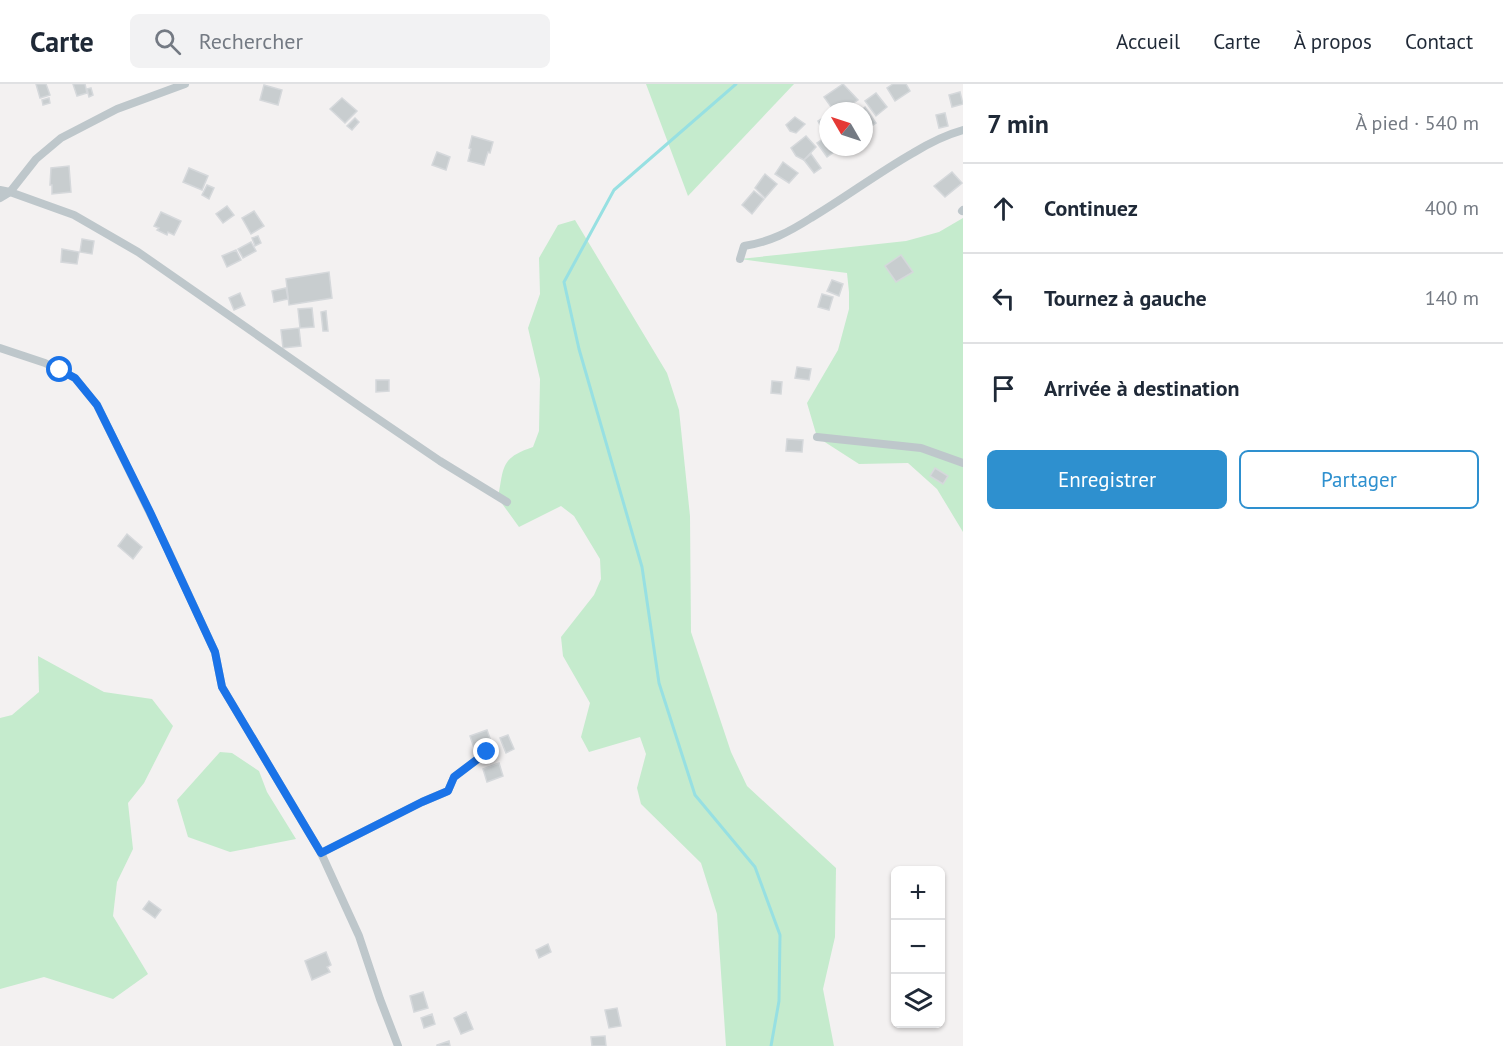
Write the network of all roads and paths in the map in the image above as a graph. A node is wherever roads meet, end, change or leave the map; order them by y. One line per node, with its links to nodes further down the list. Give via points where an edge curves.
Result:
1 (185, 84): 4 (street, via 117,109 61,138 36,159)
2 (963, 130): 6 (street, via 948,134 888,167 784,234 744,246)
3 (0, 190): 4 (street)
4 (10, 192): 5 (street); 10 (street, via 75,215 138,252 440,461)
5 (0, 198)
6 (740, 259)
7 (0, 348): 12 (street, via 75,378 97,405 215,652 222,687)
8 (817, 437): 9 (street, via 921,448)
9 (963, 463)
10 (507, 502)
11 (487, 752): 12 (street, via 454,777 448,791)
12 (321, 853): 13 (street, via 359,936)
13 (398, 1046)

